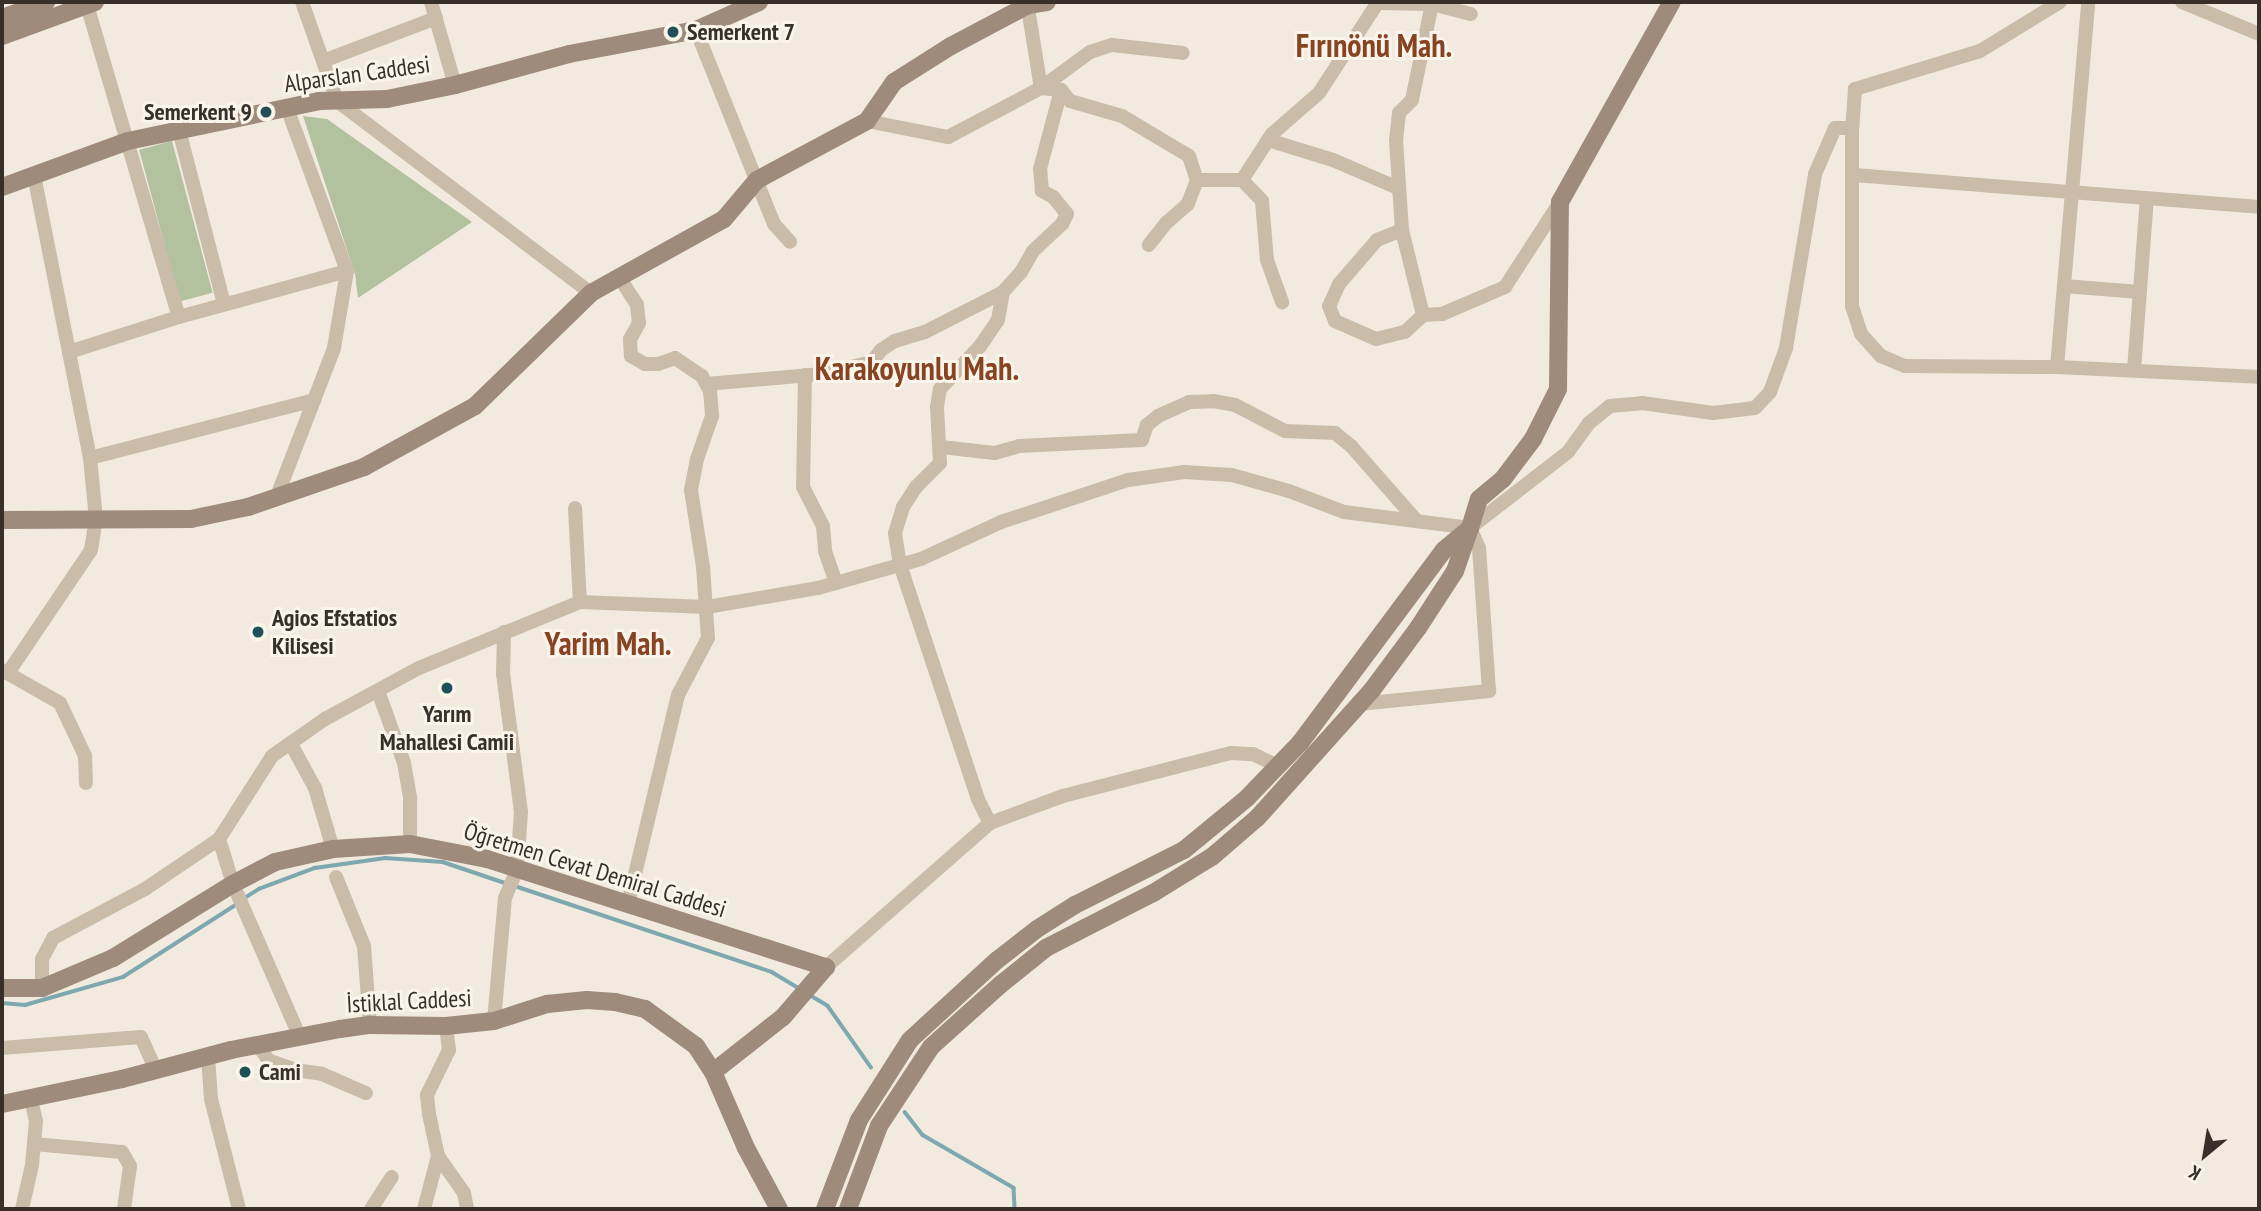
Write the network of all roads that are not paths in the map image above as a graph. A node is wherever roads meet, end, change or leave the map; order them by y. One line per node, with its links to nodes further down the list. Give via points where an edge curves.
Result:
1 (46, 2): 15 (main road)
2 (302, 2): 21 (street)
3 (431, 2): 16 (street)
4 (759, 2): 17 (main road, Alparslan Caddesi)
5 (1047, 2): 11 (main road)
6 (1672, 2): 41 (main road)
7 (2060, 2): 28 (street, via 1980,51 1855,89)
8 (2088, 2): 39 (street)
9 (2182, 2): 18 (street)
10 (91, 3): 19 (main road); 31 (street)
11 (1028, 3): 23 (street); 27 (main road, via 894,82)
12 (1378, 3): 13 (street); 30 (street, via 1319,93)
13 (1432, 4): 14 (street); 38 (street, via 1412,100 1398,113)
14 (1471, 14)
15 (2, 18)
16 (436, 18): 21 (street); 22 (street)
17 (696, 30): 22 (main road, Alparslan Caddesi, via 569,54); 34 (street)
18 (2259, 34)
19 (2, 36)
20 (1183, 53): 23 (street, via 1112,45 1090,52)
21 (323, 61): 25 (street)
22 (455, 85): 25 (main road, Alparslan Caddesi, via 387,99)
23 (1041, 88): 24 (street); 27 (street, via 948,136)
24 (1061, 90): 35 (street, via 1070,101 1122,116 1189,156); 49 (street, via 1040,169 1042,191 1068,214)
25 (337, 101): 26 (main road, Alparslan Caddesi); 51 (street)
26 (287, 108): 29 (main road, Alparslan Caddesi); 46 (street)
27 (867, 121): 34 (main road)
28 (1852, 128): 33 (street); 70 (street, via 1835,128 1815,174 1786,348 1770,392 1755,408 1713,413 1642,403 1610,406 1589,423 1568,452)
29 (179, 130): 31 (main road, Alparslan Caddesi); 53 (street)
30 (1268, 140): 36 (street); 38 (street, via 1333,160)
31 (128, 141): 32 (main road, Alparslan Caddesi); 55 (street)
32 (34, 175): 37 (main road, Alparslan Caddesi); 56 (street)
33 (1854, 175): 39 (street); 57 (street, via 1852,306 1869,346 1905,366)
34 (757, 180): 44 (street, via 774,224); 47 (main road, via 724,219)
35 (1197, 180): 36 (street); 45 (street, via 1188,204)
36 (1242, 180): 52 (street, via 1262,201 1267,260)
37 (2, 187)
38 (1398, 188): 43 (street)
39 (2073, 192): 40 (street); 48 (street)
40 (2147, 198): 42 (street); 50 (street)
41 (1560, 202): 54 (street, via 1505,287 1442,314); 70 (main road, via 1558,390 1533,439 1503,479 1479,499)
42 (2259, 207)
43 (1402, 230): 54 (street); 54 (street, via 1377,240 1339,284 1329,306 1335,321 1376,339 1405,332)
44 (790, 242)
45 (1149, 246)
46 (347, 271): 53 (street); 62 (street, via 334,348)
47 (619, 278): 51 (main road); 61 (street, via 637,305 639,323 630,339 631,356 645,364 675,358 702,376)
48 (2064, 286): 50 (street); 57 (street)
49 (1003, 292): 59 (street, via 925,332 895,341 872,362); 63 (street, via 998,320 940,389)
50 (2140, 292): 58 (street)
51 (591, 293): 65 (main road, via 475,406 364,467)
52 (1282, 302)
53 (224, 304): 55 (street)
54 (1423, 315)
55 (179, 317): 56 (street)
56 (69, 352): 64 (street)
57 (2057, 367): 58 (street)
58 (2134, 370): 60 (street)
59 (806, 375): 61 (street); 72 (street, via 803,487 823,526 825,551)
60 (2259, 377)
61 (706, 384): 74 (street, via 712,416 691,490)
62 (315, 400): 64 (street); 65 (street)
63 (941, 447): 69 (street, via 995,453 1020,446 1142,440 1147,425 1158,416 1189,402 1213,401 1235,405 1285,431 1335,433); 71 (street, via 940,463 903,508 895,534)
64 (90, 458): 67 (street)
65 (277, 496): 67 (main road, via 191,519)
66 (575, 508): 73 (street)
67 (96, 519): 68 (main road); 76 (street, via 91,550)
68 (2, 520)
69 (1417, 521): 70 (street); 71 (street, via 1344,512 1232,475 1184,472 1128,480 1001,522)
70 (1470, 528): 78 (main road, via 1455,571); 78 (street, via 1479,548 1489,691); 80 (main road, via 1444,550)
71 (900, 565): 72 (street); 82 (street, via 978,799)
72 (836, 583): 74 (street)
73 (580, 603): 74 (street); 75 (street)
74 (707, 607): 89 (street, via 708,638 678,695)
75 (504, 632): 77 (street); 86 (street, via 503,674 521,813)
76 (5, 671): 81 (street, via 60,704 85,756)
77 (378, 691): 79 (street, via 325,719); 84 (street, via 406,771)
78 (1359, 704): 116 (main road, via 1256,818 1213,856 1046,948 931,1047 879,1126)
79 (291, 744): 83 (street, via 272,755); 85 (street, via 315,788)
80 (1278, 766): 82 (street, via 1253,754 1231,753 1063,796); 115 (main road, via 1248,798 1184,850 1037,929 934,1016 910,1041 873,1095)
81 (86, 783)
82 (990, 822): 90 (street)
83 (219, 839): 88 (street); 92 (street, via 145,888 53,938 41,959)
84 (410, 844): 85 (main road, Öğretmen Cevat Demiral Caddesi); 86 (main road, Öğretmen Cevat Demiral Caddesi, via 487,859)
85 (333, 849): 88 (main road, Öğretmen Cevat Demiral Caddesi, via 275,863)
86 (517, 870): 89 (main road, Öğretmen Cevat Demiral Caddesi); 93 (street, via 505,898)
87 (336, 877): 94 (street, via 364,946)
88 (237, 892): 92 (main road, Öğretmen Cevat Demiral Caddesi, via 113,958); 96 (street)
89 (628, 903): 90 (main road, Öğretmen Cevat Demiral Caddesi)
90 (820, 974): 101 (main road, via 782,1017)
91 (2, 988): 92 (main road, Öğretmen Cevat Demiral Caddesi)
92 (42, 988)
93 (494, 1021): 95 (main road, İstiklal Caddesi); 101 (main road, İstiklal Caddesi, via 547,1004 587,1000 625,1004 645,1009 696,1046)
94 (370, 1025): 95 (main road, İstiklal Caddesi); 96 (main road, İstiklal Caddesi)
95 (446, 1026): 106 (street, via 449,1050 428,1095)
96 (300, 1037): 97 (main road, İstiklal Caddesi)
97 (258, 1045): 99 (main road, İstiklal Caddesi); 102 (street, via 268,1060 322,1074)
98 (2, 1048): 100 (street, via 141,1037)
99 (208, 1057): 100 (main road, İstiklal Caddesi); 110 (street, via 211,1099)
100 (156, 1070): 103 (main road, İstiklal Caddesi)
101 (713, 1072): 114 (main road, İstiklal Caddesi)
102 (366, 1093)
103 (30, 1099): 104 (main road, İstiklal Caddesi); 105 (street, via 36,1121)
104 (2, 1104)
105 (34, 1144): 108 (street); 109 (street, via 122,1152 130,1167)
106 (438, 1156): 112 (street); 113 (street, via 464,1193)
107 (392, 1177): 111 (street)
108 (22, 1209)
109 (124, 1209)
110 (239, 1209)
111 (370, 1209)
112 (424, 1209)
113 (467, 1209)
114 (779, 1209)
115 (825, 1209)
116 (848, 1209)

